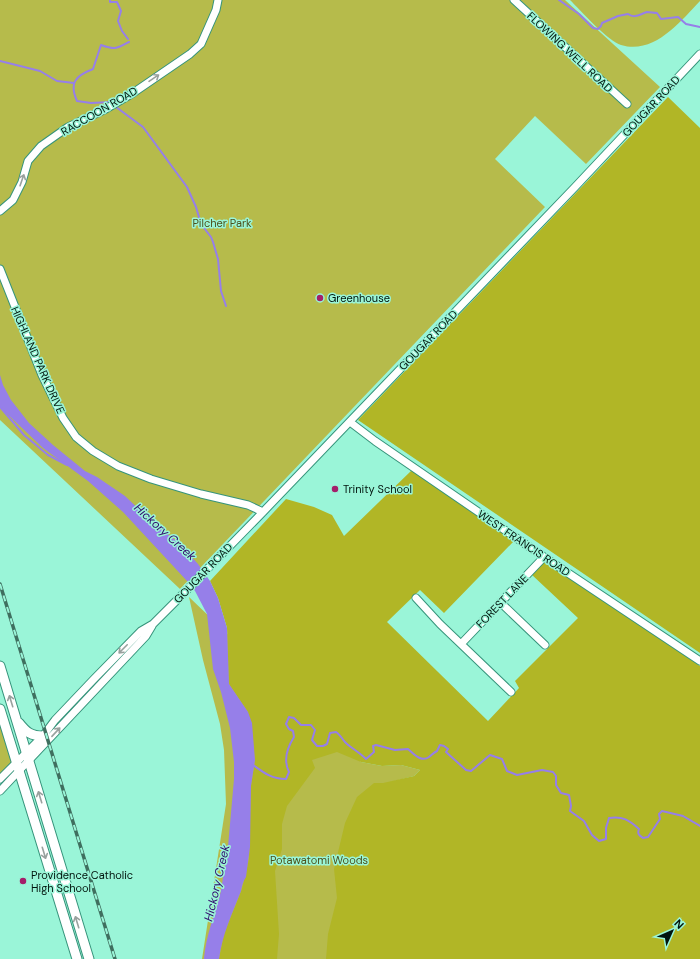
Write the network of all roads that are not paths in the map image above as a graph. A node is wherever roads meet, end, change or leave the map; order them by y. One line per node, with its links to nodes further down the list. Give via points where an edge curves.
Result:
1 (218, 0): 5 (street, RACCOON ROAD, one-way to 1, via 13,200 28,161 42,146 68,127 133,93 201,44)
2 (514, 0): 4 (street, FLOWING WELL ROAD)
3 (699, 56): 7 (street, GOUGAR ROAD)
4 (627, 104)
5 (0, 211)
6 (0, 269): 8 (street, HIGHLAND PARK DRIVE, via 42,375 76,437 93,451 151,479 248,505)
7 (350, 422): 8 (street, GOUGAR ROAD); 9 (street, WEST FRANCIS ROAD)
8 (263, 512): 12 (street, GOUGAR ROAD)
9 (544, 557): 11 (street, FOREST LANE); 15 (street, WEST FRANCIS ROAD)
10 (416, 598): 13 (street)
11 (501, 603): 13 (street, FOREST LANE); 14 (street)
12 (153, 624): 20 (street, GOUGAR ROAD, one-way to 20, via 141,631); 21 (street, GOUGAR ROAD, one-way to 12, via 146,636)
13 (461, 644): 17 (street)
14 (545, 645)
15 (700, 661)
16 (0, 666): 19 (main road, one-way to 16)
17 (511, 692)
18 (0, 709): 22 (main road)
19 (16, 719): 20 (main road, via 29,734); 21 (main road)
20 (43, 736): 21 (street, GOUGAR ROAD)
21 (28, 756): 22 (street, GOUGAR ROAD); 26 (main road, one-way to 21)
22 (18, 766): 23 (street, GOUGAR ROAD); 24 (street, GOUGAR ROAD); 25 (main road, one-way to 25)
23 (0, 780)
24 (0, 791)
25 (77, 959)
26 (89, 959)

